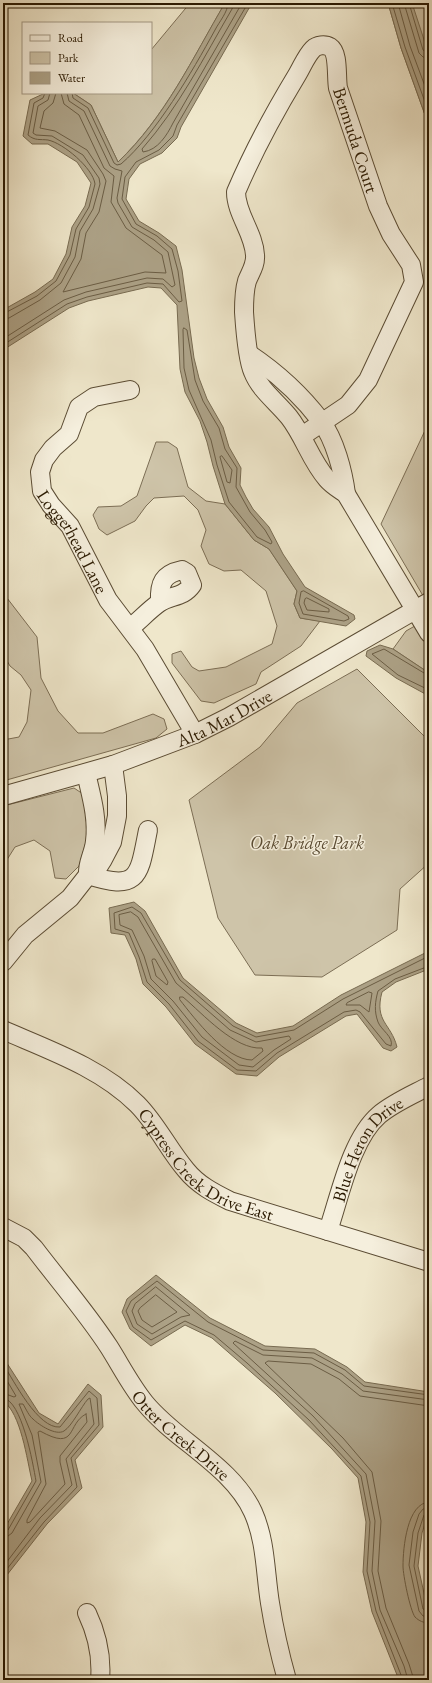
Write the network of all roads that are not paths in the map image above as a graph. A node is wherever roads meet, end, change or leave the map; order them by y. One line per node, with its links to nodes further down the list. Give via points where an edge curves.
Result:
1 (249, 354): 3 (street, Bermuda Court, via 274,372); 3 (street, Bermuda Court, via 245,290 254,267 255,256 250,236 236,203 236,192 283,99 313,49 324,45 330,47 337,58 338,88 378,206 391,234 411,265 414,282 368,380 348,405); 4 (street, Bermuda Court, via 256,379)
2 (130, 390): 8 (street, Loggerhead Lane, via 94,397 79,407 69,434 53,448 44,460 40,472 42,490 51,505 70,526 108,600)
3 (322, 422): 4 (street, Bermuda Court); 5 (street, Bermuda Court, via 340,463)
4 (302, 436): 5 (street, Bermuda Court, via 327,480)
5 (346, 494): 7 (street, Bermuda Court)
6 (160, 602): 8 (street)
7 (423, 606): 9 (street, Bermuda Court); 10 (street, Alta Mar Drive)
8 (130, 628): 10 (street, Loggerhead Lane)
9 (429, 633)
10 (195, 734): 11 (street, Alta Mar Drive)
11 (113, 765): 12 (street, Alta Mar Drive); 15 (street, via 117,816 112,842 95,872)
12 (86, 773): 13 (street, Alta Mar Drive); 15 (street, via 96,824 96,841 87,867)
13 (3, 796)
14 (148, 830): 15 (street, via 141,864 135,876 128,880 112,882)
15 (88, 875): 16 (street, via 70,898 26,935)
16 (3, 962)
17 (3, 1030): 20 (street, Cypress Creek Drive East, via 72,1060 121,1090 152,1122 186,1171 214,1194)
18 (429, 1086): 20 (street, Blue Heron Drive, via 388,1108 366,1129 356,1144)
19 (3, 1227): 24 (street, Otter Creek Drive, via 24,1238 34,1248 109,1347 145,1403 162,1422 226,1476 252,1510 264,1546 271,1610)
20 (328, 1231): 21 (street, Cypress Creek Drive East)
21 (429, 1262)
22 (86, 1613): 23 (street, via 96,1635 100,1653)
23 (100, 1680)
24 (287, 1680)

